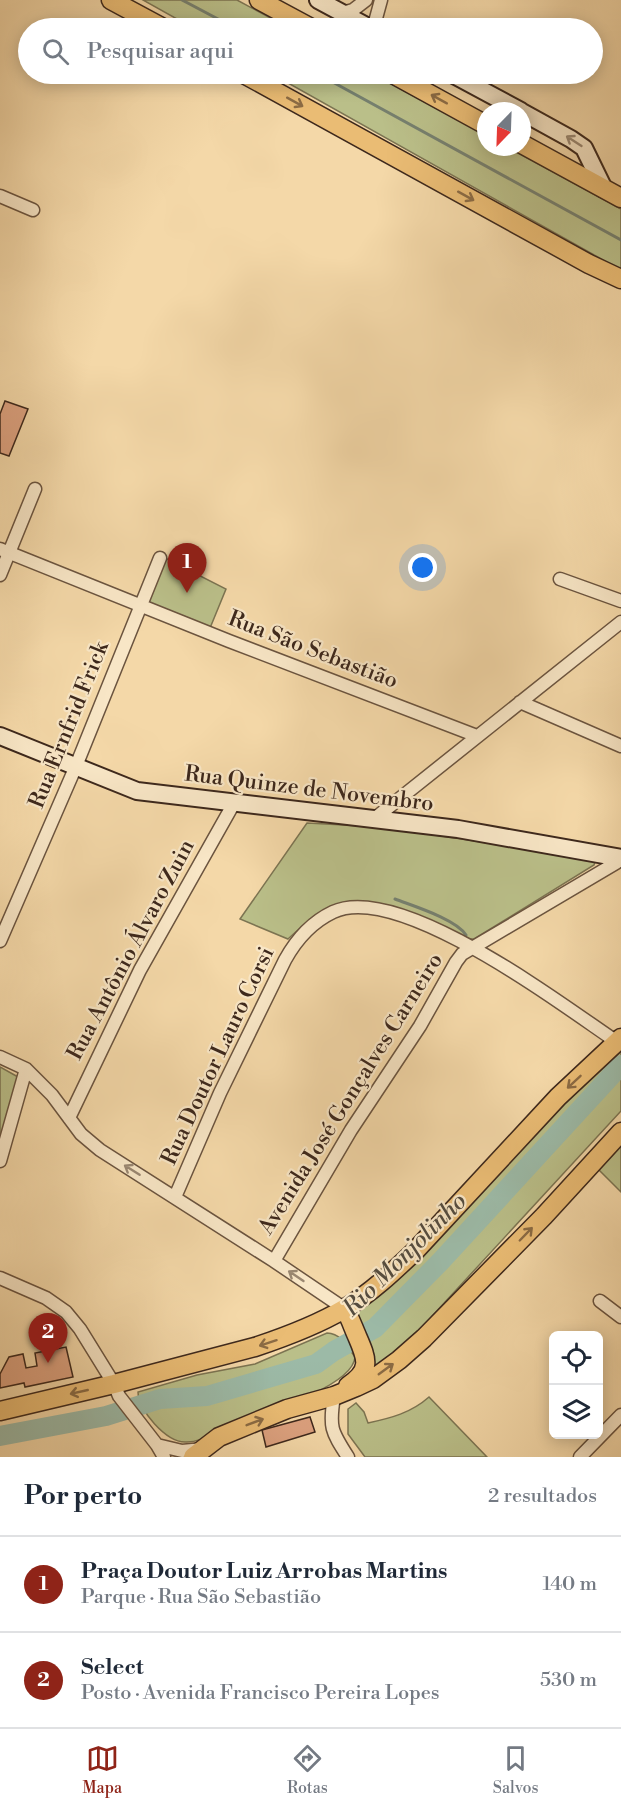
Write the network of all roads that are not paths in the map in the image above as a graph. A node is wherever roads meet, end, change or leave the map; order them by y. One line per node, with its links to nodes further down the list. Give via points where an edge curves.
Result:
1 (111, 0): 7 (main road)
2 (259, 0): 8 (main road)
3 (318, 0): 6 (main road)
4 (366, 0): 6 (street)
5 (381, 0): 10 (street)
6 (342, 13): 9 (main road)
7 (144, 18)
8 (292, 18)
9 (351, 18)
10 (376, 18)
11 (262, 84): 22 (main road, one-way to 22)
12 (412, 84): 16 (main road, one-way to 12)
13 (471, 84): 14 (main road)
14 (504, 102)
15 (531, 117): 18 (main road, one-way to 15, via 584,148)
16 (477, 119)
17 (531, 149): 18 (main road)
18 (604, 189): 20 (main road)
19 (0, 196): 21 (street)
20 (621, 198)
21 (33, 210)
22 (621, 279)
23 (35, 489): 24 (street)
24 (4, 551): 26 (street); 29 (street, Rua São Sebastião)
25 (160, 558): 29 (street, Rua Ernfrid Frick)
26 (0, 575)
27 (560, 579): 28 (street)
28 (621, 601)
29 (141, 606): 33 (street, Rua São Sebastião); 35 (street, Rua Ernfrid Frick)
30 (621, 622): 31 (street)
31 (520, 702): 33 (street); 34 (street)
32 (0, 736): 35 (main road, Rua Quinze de Novembro)
33 (477, 736): 37 (street)
34 (621, 746)
35 (76, 766): 36 (main road, Rua Quinze de Novembro, via 137,791); 39 (street, Rua Ernfrid Frick)
36 (234, 803): 37 (main road, Rua Quinze de Novembro); 44 (street, Rua Antônio Álvaro Zuin, via 140,970)
37 (374, 819): 38 (main road, Rua Quinze de Novembro, via 458,829)
38 (621, 859): 40 (street, Avenida José Gonçalves Carneiro)
39 (0, 941)
40 (474, 947): 41 (street, Rua Doutor Lauro Corsi); 47 (street, Rua Doutor Lauro Corsi, via 402,916 362,907 334,912 307,930 285,960); 48 (street, Avenida José Gonçalves Carneiro, via 456,962)
41 (619, 1040): 51 (main road, one-way to 51, via 558,1097 416,1250)
42 (0, 1057): 43 (street)
43 (26, 1069): 44 (street); 46 (street)
44 (69, 1118): 47 (street, one-way to 44, via 100,1150)
45 (621, 1132): 56 (main road, one-way to 45, via 373,1378 424,1338)
46 (0, 1161)
47 (175, 1197): 48 (street)
48 (274, 1261): 51 (street, one-way to 48)
49 (0, 1278): 55 (street, via 46,1298 66,1312)
50 (600, 1301): 52 (street)
51 (345, 1309): 53 (main road); 54 (main road)
52 (621, 1317)
53 (322, 1320): 54 (main road); 55 (main road, one-way to 55, via 255,1347)
54 (354, 1329): 56 (main road, via 366,1357 364,1370)
55 (117, 1390): 57 (main road, one-way to 57); 59 (street)
56 (334, 1396): 60 (main road, one-way to 56, via 219,1437 250,1423); 62 (street, via 330,1420)
57 (0, 1411)
58 (621, 1415): 63 (street)
59 (157, 1445): 60 (street); 61 (street)
60 (198, 1453)
61 (164, 1457)
62 (348, 1457)
63 (580, 1457)

